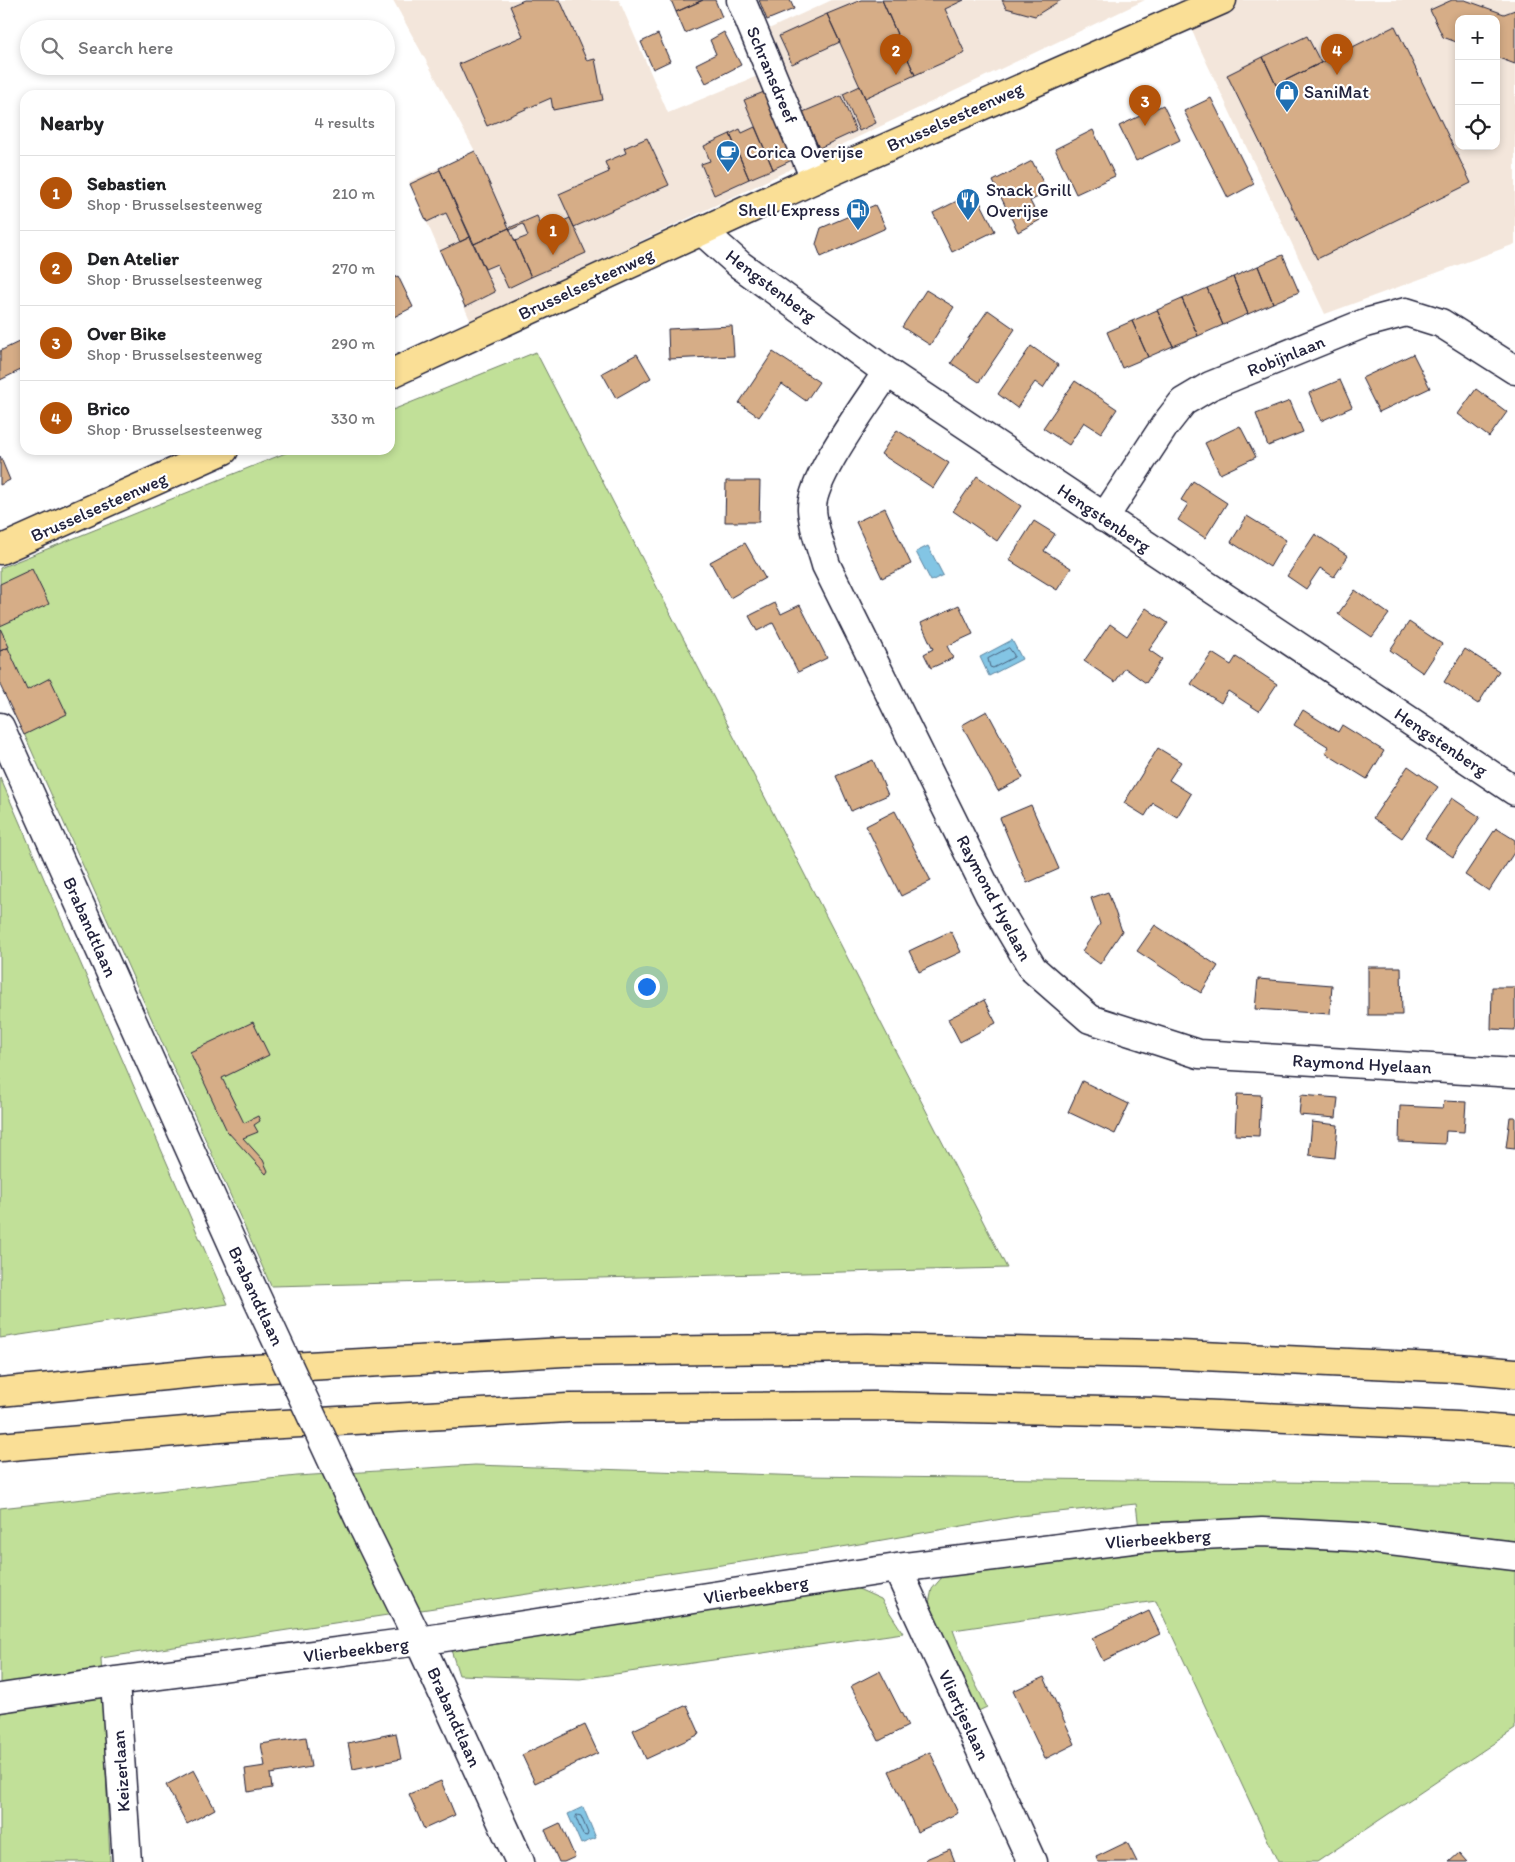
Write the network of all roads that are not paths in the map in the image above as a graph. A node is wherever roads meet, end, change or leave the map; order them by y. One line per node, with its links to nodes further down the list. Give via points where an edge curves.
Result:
1 (741, 0): 3 (street, Schransdreef)
2 (1222, 0): 3 (main road, Brusselsesteenweg)
3 (815, 179): 4 (main road, Brusselsesteenweg)
4 (702, 231): 6 (main road, Brusselsesteenweg); 7 (street, Hengstenberg, via 740,265)
5 (1515, 370): 9 (street, Robijnlaan, via 1441,323 1406,312 1366,323 1210,386 1183,402)
6 (395, 372)
7 (887, 372): 9 (street, Hengstenberg); 13 (street, Raymond Hyelaan, via 824,468 815,488 812,508 817,534 826,564 986,888 1033,969 1090,1019 1200,1054)
8 (213, 455): 10 (main road, Brusselsesteenweg)
9 (1104, 518): 12 (street, Hengstenberg)
10 (0, 550)
11 (0, 727): 20 (street, Brabandtlaan, bridge, via 250,1283)
12 (1515, 791)
13 (1515, 1074)
14 (1515, 1373): 15 (main road, via 1159,1354 858,1348 554,1352 216,1371)
15 (0, 1392)
16 (1515, 1431): 17 (main road, via 1144,1412 874,1406 568,1408 232,1427)
17 (0, 1447)
18 (1515, 1556): 19 (street, Vlierbeekberg, via 1357,1537 1262,1532 1140,1538)
19 (897, 1568): 20 (street, Vlierbeekberg); 25 (street, Vliertjeslaan)
20 (419, 1641): 21 (street, Vlierbeekberg); 24 (street, Brabandtlaan)
21 (115, 1681): 22 (street, Vlierbeekberg); 23 (street, Keizerlaan)
22 (0, 1698)
23 (127, 1862)
24 (520, 1862)
25 (1032, 1862)

